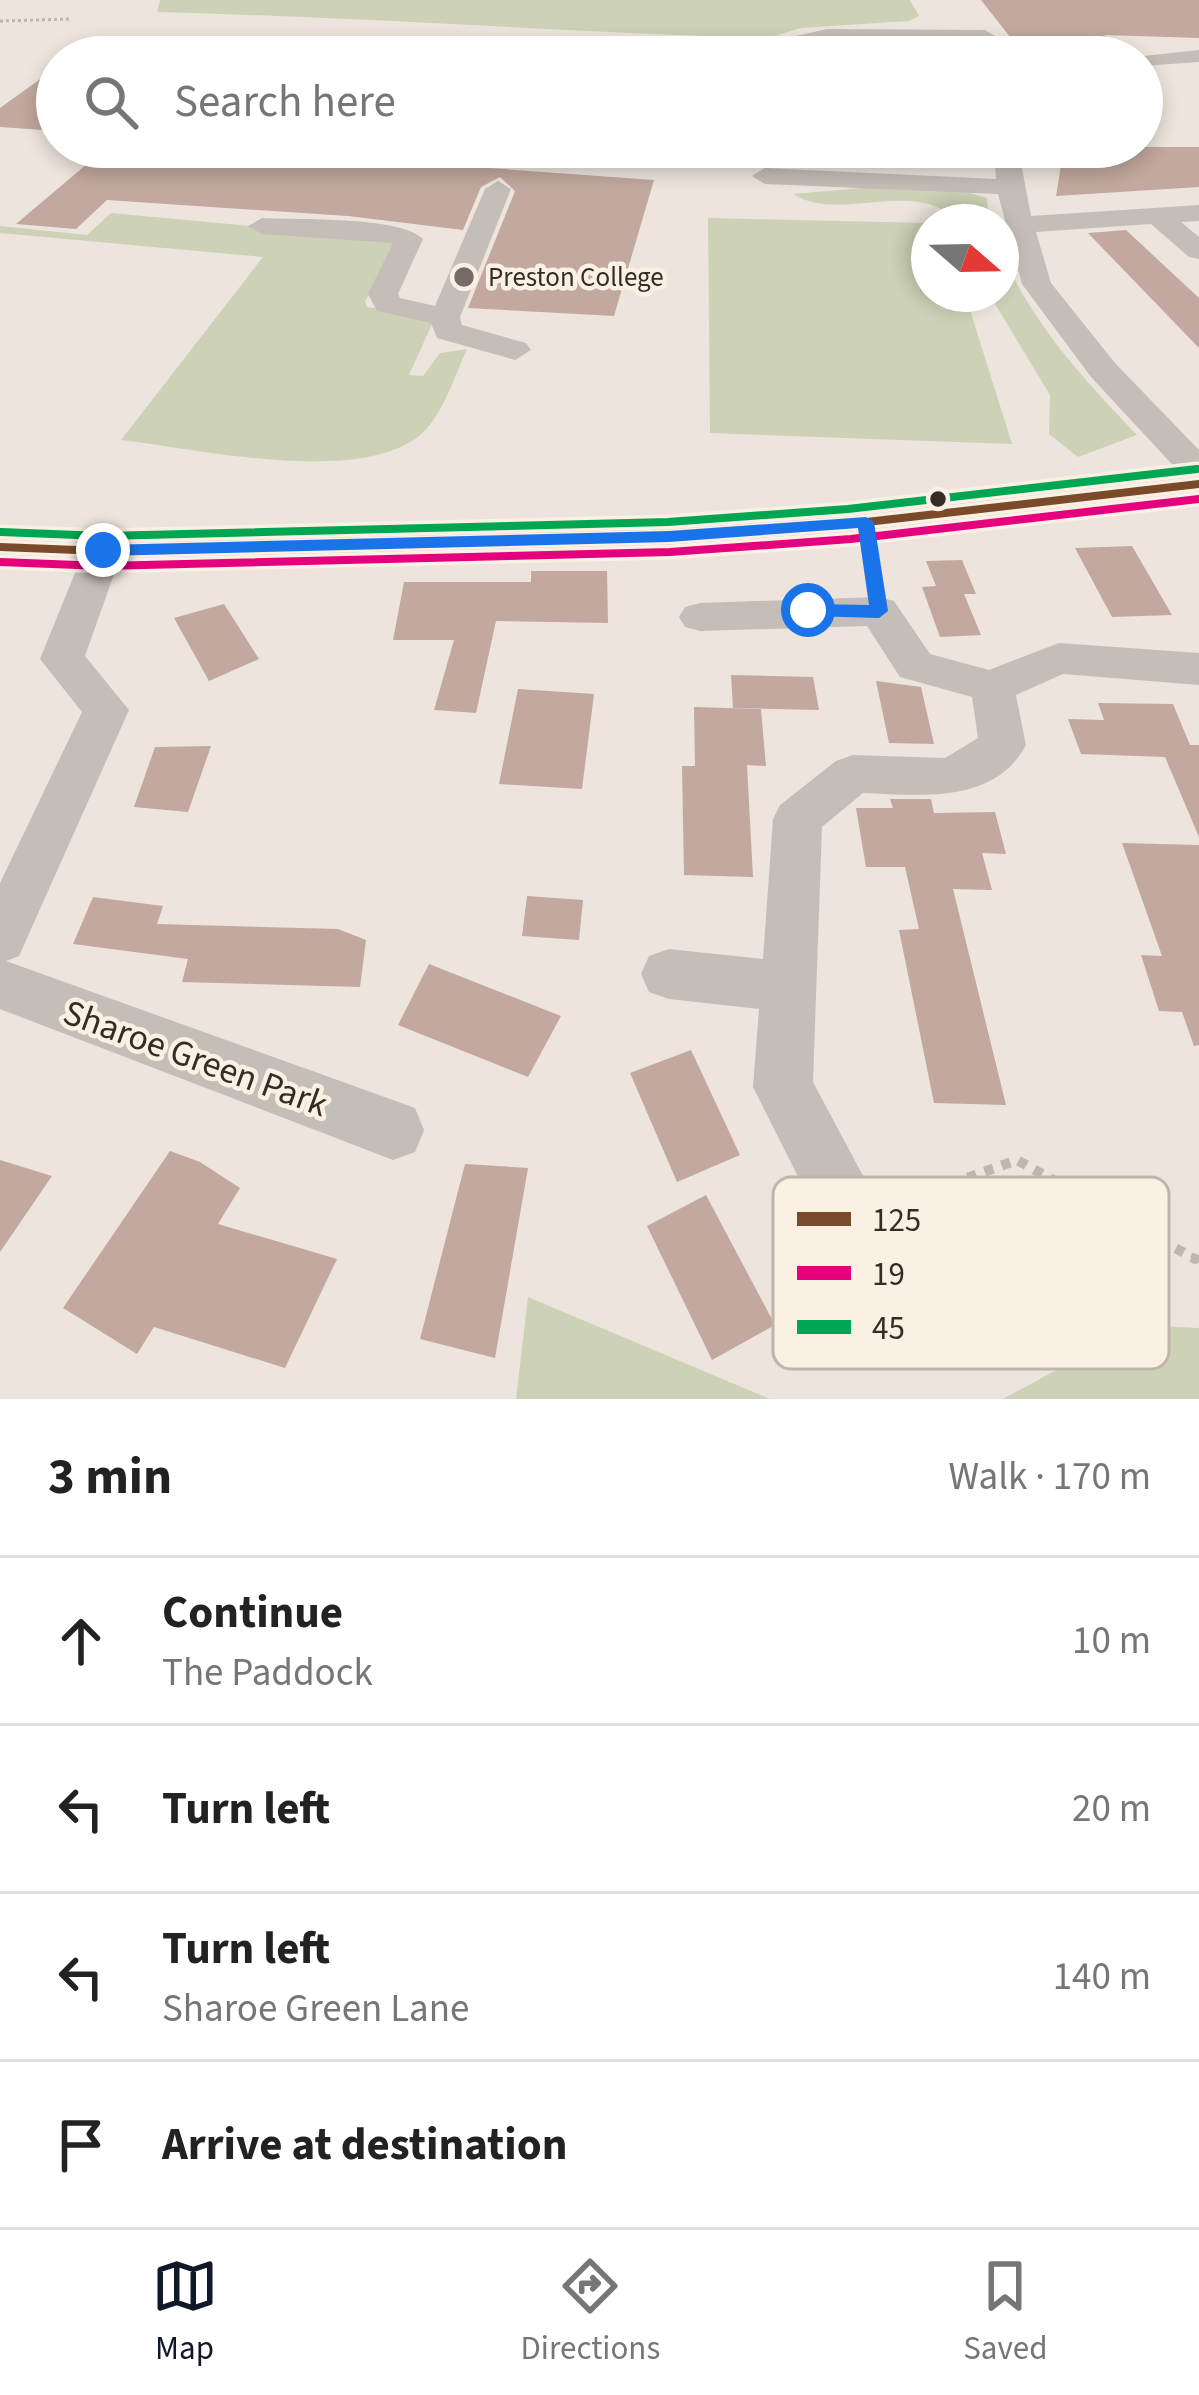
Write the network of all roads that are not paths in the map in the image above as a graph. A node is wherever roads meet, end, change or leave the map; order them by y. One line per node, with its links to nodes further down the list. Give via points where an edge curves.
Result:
1 (964, 12): 3 (street)
2 (822, 36): 3 (street)
3 (985, 36)
4 (1188, 58): 5 (street)
5 (1199, 75)
6 (767, 168): 7 (street, via 765,176)
7 (1008, 169): 9 (street)
8 (498, 189): 16 (street)
9 (1014, 204)
10 (1199, 213): 11 (street)
11 (1157, 216): 12 (street); 15 (street)
12 (1019, 225)
13 (262, 226): 16 (street, via 409,239 383,294 388,305)
14 (1019, 228): 18 (street, via 1037,284 1103,370)
15 (1199, 251)
16 (445, 317): 17 (street, via 448,332)
17 (515, 350)
18 (1199, 471)
19 (1199, 484): 21 (street, via 669,537)
20 (0, 547): 21 (street)
21 (103, 550): 25 (street, via 62,659 106,710)
22 (700, 616): 24 (street, via 879,611 915,666)
23 (1199, 669): 24 (street, via 1058,658)
24 (992, 687): 28 (street, via 1003,745 952,777 854,774 798,819)
25 (0, 939)
26 (669, 974): 28 (street)
27 (0, 984): 29 (street, Sharoe Green Park)
28 (789, 987): 30 (street, via 783,1087)
29 (393, 1130)
30 (831, 1177)

